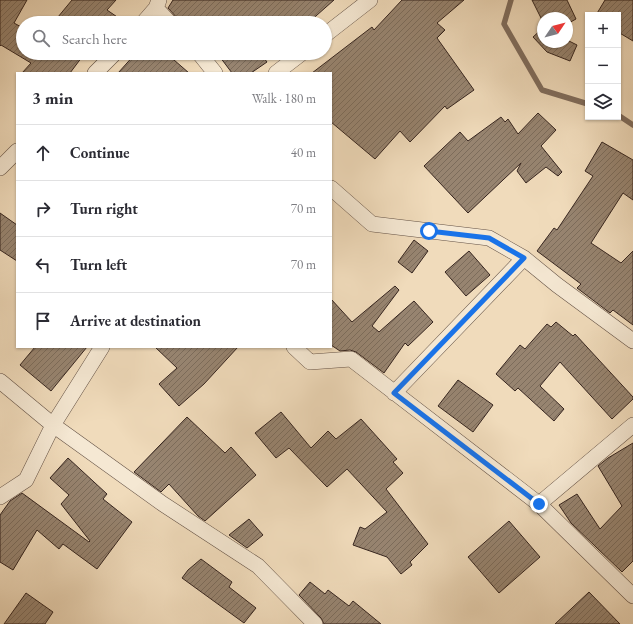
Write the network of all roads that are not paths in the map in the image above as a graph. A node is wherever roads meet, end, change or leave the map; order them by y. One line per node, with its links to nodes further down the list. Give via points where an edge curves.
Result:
1 (370, 0): 5 (street)
2 (158, 4): 3 (street); 4 (street)
3 (149, 16)
4 (166, 16)
5 (332, 30)
6 (108, 60): 9 (street)
7 (205, 60): 10 (street)
8 (293, 60): 11 (street)
9 (96, 72)
10 (214, 72)
11 (277, 72)
12 (16, 152): 13 (street)
13 (0, 168)
14 (332, 189): 15 (street, via 372,224 489,238)
15 (524, 258): 16 (street, via 557,286); 20 (street)
16 (633, 341)
17 (101, 348): 21 (street)
18 (295, 348): 20 (street, via 310,362 350,359)
19 (0, 381): 21 (street)
20 (394, 393): 24 (street)
21 (53, 425): 23 (street, via 26,480); 26 (street, via 163,504 258,566)
22 (633, 425): 24 (street)
23 (0, 497)
24 (539, 504): 25 (street)
25 (633, 596)
26 (315, 624)

